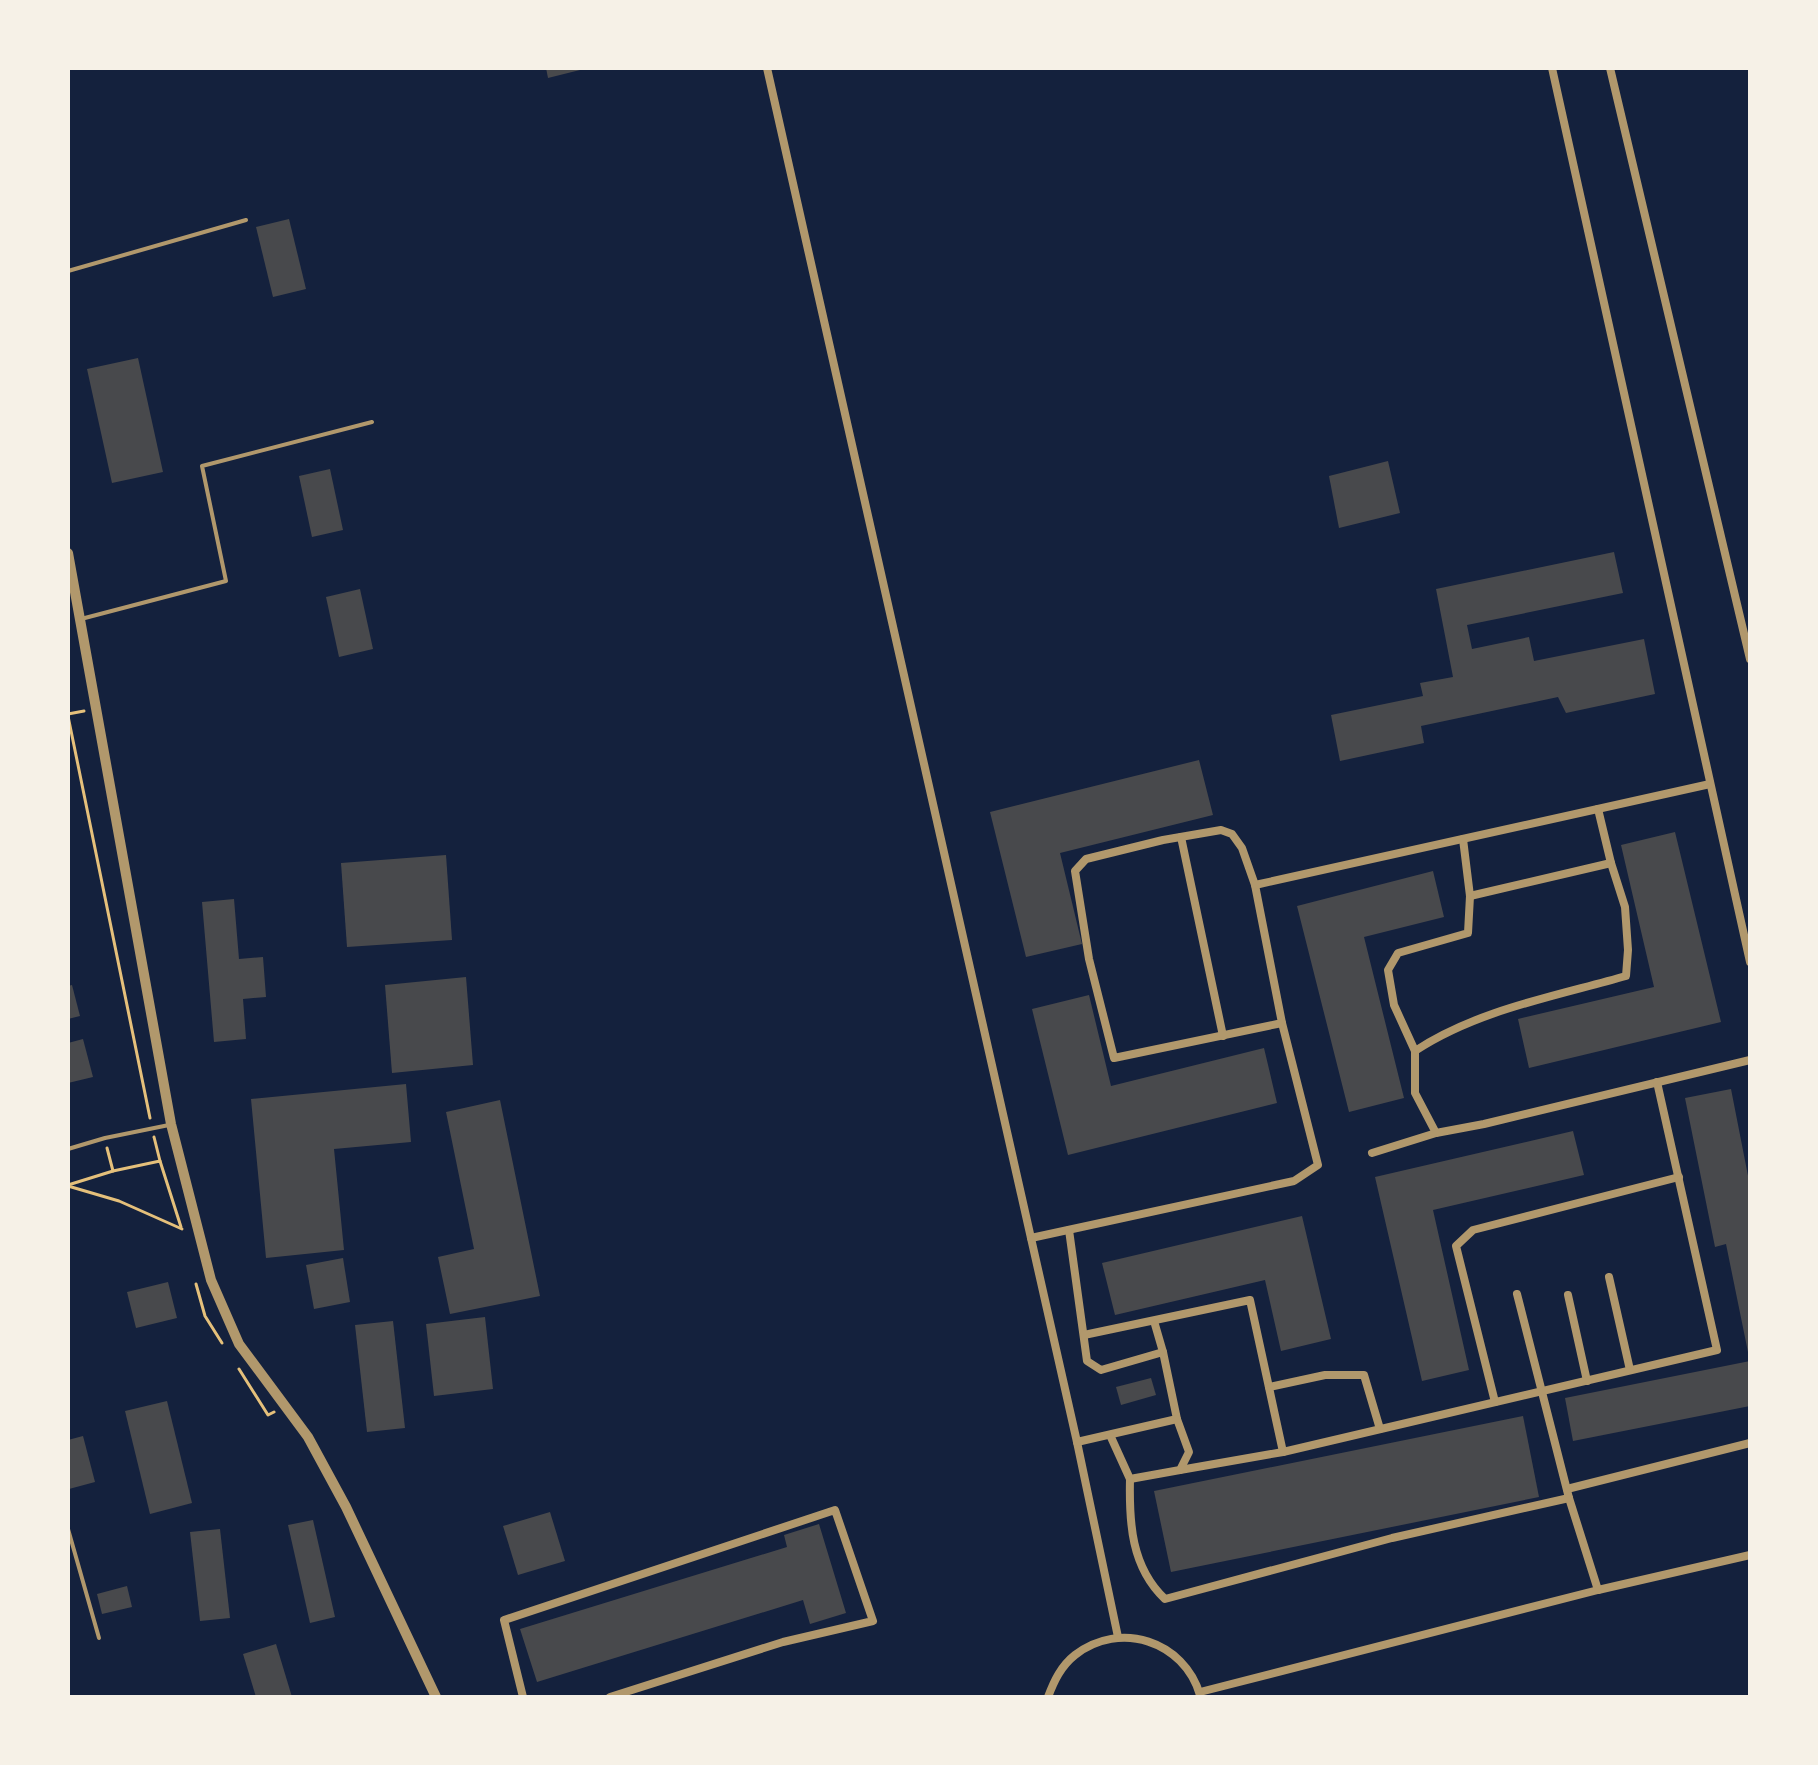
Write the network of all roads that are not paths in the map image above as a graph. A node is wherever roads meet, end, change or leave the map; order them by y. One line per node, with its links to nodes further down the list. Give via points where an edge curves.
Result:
1 (767, 68): 29 (street)
2 (1552, 68): 10 (street)
3 (1613, 69): 9 (street)
4 (246, 220): 5 (lane)
5 (68, 271)
6 (372, 422): 8 (lane, via 202,466 226,581)
7 (68, 553): 8 (street)
8 (81, 619): 23 (street)
9 (1750, 659)
10 (1710, 784): 11 (street); 17 (street)
11 (1598, 809): 13 (street); 14 (street)
12 (1181, 837): 15 (street, via 1221,830 1232,834); 19 (street); 19 (street, via 1086,859 1075,871 1089,959 1114,1058)
13 (1463, 839): 15 (street); 16 (street)
14 (1611, 863): 16 (street); 20 (street, via 1625,907 1626,976 1511,1008 1438,1036)
15 (1255, 885): 18 (street)
16 (1470, 896): 20 (street, via 1468,933 1398,953 1388,970 1394,1005)
17 (1750, 962)
18 (1282, 1023): 19 (street); 28 (street, via 1318,1165 1294,1181)
19 (1223, 1036)
20 (1415, 1051): 24 (street, via 1415,1093)
21 (1750, 1060): 22 (street)
22 (1657, 1082): 24 (street); 27 (street)
23 (171, 1124): 25 (lane); 56 (street, via 211,1280 239,1344 308,1437)
24 (1436, 1133): 26 (street)
25 (68, 1149)
26 (1372, 1153)
27 (1679, 1177): 36 (street, via 1717,1350); 40 (street, via 1473,1230 1456,1246)
28 (1069, 1230): 29 (street); 34 (street)
29 (1031, 1238): 44 (street)
30 (1609, 1277): 36 (street)
31 (1517, 1294): 39 (street)
32 (1568, 1295): 37 (street)
33 (1154, 1321): 34 (street); 35 (street); 38 (street, via 1250,1300)
34 (1084, 1335): 35 (street, via 1087,1361 1101,1370)
35 (1163, 1352): 41 (street)
36 (1630, 1370): 37 (street)
37 (1587, 1381): 39 (street)
38 (1269, 1387): 42 (street, via 1325,1375 1364,1375); 46 (street)
39 (1542, 1391): 40 (street); 49 (street)
40 (1495, 1402): 42 (street)
41 (1177, 1419): 43 (street); 47 (street, via 1189,1452)
42 (1380, 1429): 46 (street)
43 (1110, 1435): 44 (street); 48 (street)
44 (1077, 1442): 53 (street)
45 (1750, 1443): 49 (street)
46 (1283, 1452): 47 (street)
47 (1180, 1470): 48 (street)
48 (1130, 1479): 49 (street, via 1129,1528 1149,1585 1165,1599)
49 (1568, 1494): 52 (street)
50 (68, 1529): 54 (lane)
51 (1750, 1555): 52 (street)
52 (1598, 1590): 55 (street)
53 (1118, 1637): 55 (street, via 1139,1638 1168,1650 1191,1672); 59 (street, via 1073,1656)
54 (99, 1638)
55 (1200, 1694)
56 (436, 1697)
57 (523, 1697): 58 (street, via 504,1620 835,1510 873,1621 783,1642)
58 (610, 1697)
59 (1048, 1697)

